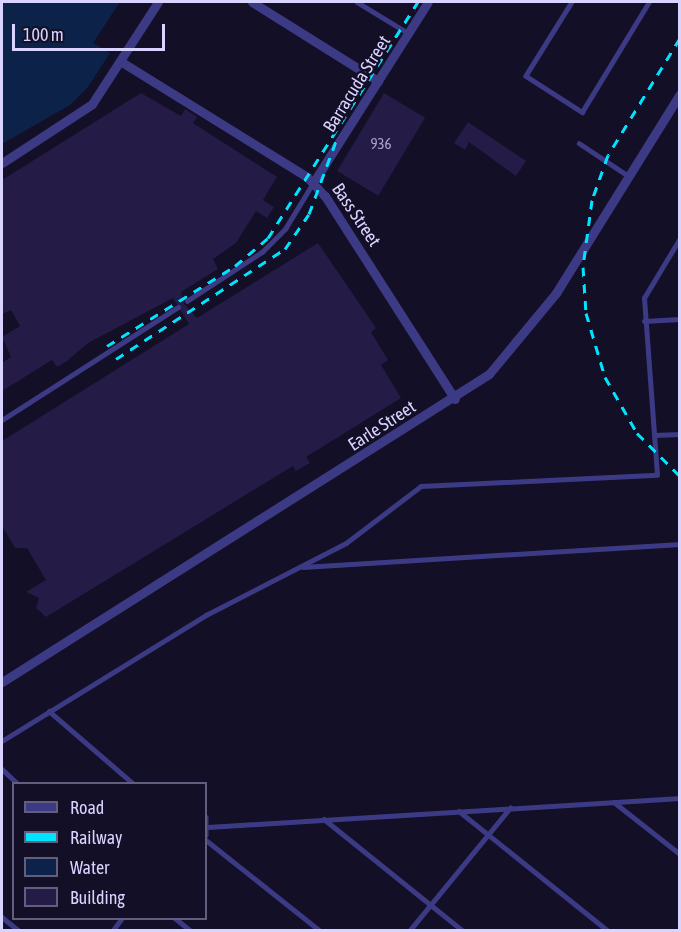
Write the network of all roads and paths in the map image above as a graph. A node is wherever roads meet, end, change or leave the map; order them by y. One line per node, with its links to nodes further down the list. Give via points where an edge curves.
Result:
1 (158, 2): 8 (street)
2 (252, 2): 9 (street)
3 (357, 2): 7 (lane)
4 (428, 2): 7 (street, Barracuda Street)
5 (572, 2): 6 (lane, via 526,76 582,112)
6 (649, 2)
7 (408, 33): 9 (street, Barracuda Street)
8 (120, 61): 12 (street, via 92,104); 14 (street, Bass Street)
9 (378, 81): 14 (street, Barracuda Street)
10 (680, 94): 13 (street, Earle Street)
11 (579, 143): 13 (lane)
12 (2, 163)
13 (627, 175): 20 (street, Earle Street, via 556,293 510,353)
14 (313, 183): 16 (lane, via 285,229 262,252); 20 (street, Bass Street)
15 (680, 238): 19 (lane, via 645,298)
16 (187, 301)
17 (178, 307): 21 (lane)
18 (680, 319): 19 (lane)
19 (644, 321): 23 (lane)
20 (454, 399): 26 (street, Earle Street)
21 (2, 420)
22 (680, 434): 23 (lane)
23 (654, 435): 25 (lane, via 657,475 421,486 346,543)
24 (680, 544): 25 (lane)
25 (300, 567): 27 (lane, via 206,615)
26 (2, 682)
27 (49, 711): 28 (lane); 31 (lane)
28 (2, 741)
29 (2, 769): 30 (lane)
30 (17, 782)
31 (133, 782)
32 (680, 798): 33 (lane)
33 (613, 801): 34 (lane); 42 (lane)
34 (510, 808): 35 (lane); 40 (lane)
35 (459, 811): 36 (lane); 40 (lane)
36 (324, 819): 38 (lane); 43 (lane)
37 (207, 822): 38 (lane)
38 (208, 827): 39 (lane)
39 (207, 831)
40 (488, 835): 43 (lane); 51 (lane)
41 (207, 841): 48 (lane)
42 (680, 854)
43 (431, 905): 49 (lane); 50 (lane)
44 (2, 917): 46 (lane)
45 (178, 920): 47 (lane)
46 (18, 930)
47 (190, 930)
48 (319, 930)
49 (410, 930)
50 (462, 930)
51 (607, 930)

